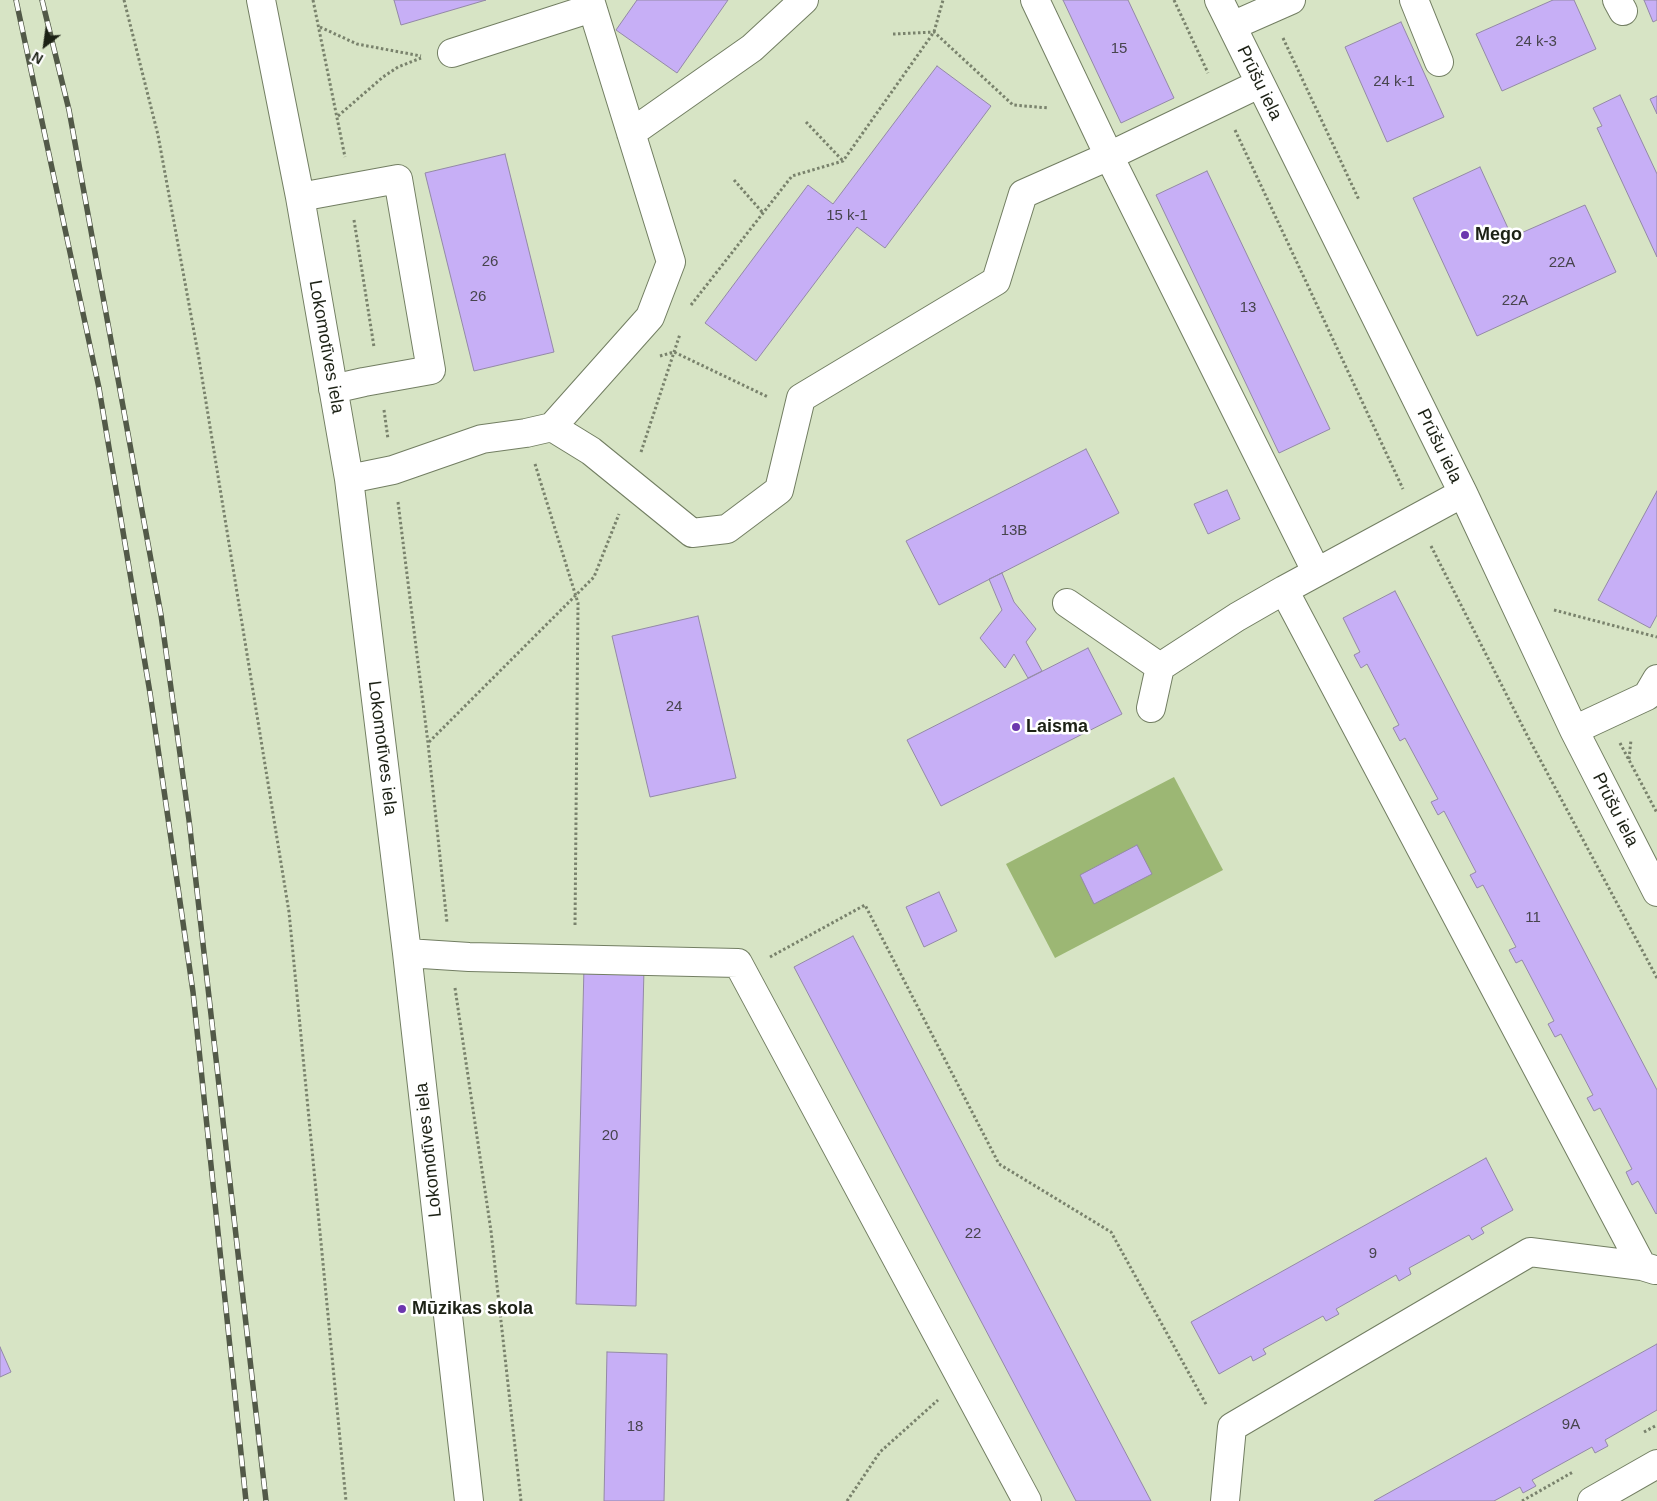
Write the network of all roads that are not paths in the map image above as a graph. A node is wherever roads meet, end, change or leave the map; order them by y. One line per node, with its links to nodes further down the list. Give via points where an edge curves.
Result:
1 (261, 0): 14 (street, Lokomotīves iela)
2 (804, 0): 12 (street, via 752,48)
3 (1035, 0): 13 (street)
4 (1219, 0): 8 (street, Prūšu iela)
5 (1414, 0): 10 (street)
6 (591, 4): 9 (street); 12 (street)
7 (1280, 5): 8 (street)
8 (1232, 26): 11 (street, Prūšu iela)
9 (452, 53)
10 (1439, 62)
11 (1259, 84): 13 (street); 18 (street, Prūšu iela)
12 (631, 133): 16 (street, via 671,262 650,316)
13 (1109, 156): 16 (street, via 1023,194 996,281 801,398 779,490 727,529 692,533 591,450); 19 (street)
14 (300, 197): 15 (street, Lokomotīves iela); 15 (street, via 398,179 431,370)
15 (333, 389): 17 (street, Lokomotīves iela)
16 (552, 427): 17 (street, via 482,439 394,470)
17 (349, 479): 27 (street, Lokomotīves iela)
18 (1463, 494): 19 (street); 25 (street, Prūšu iela)
19 (1316, 571): 20 (street)
20 (1284, 590): 22 (street); 28 (street)
21 (1067, 603): 22 (street)
22 (1160, 667): 24 (street)
23 (1654, 694): 25 (street)
24 (1151, 708)
25 (1574, 730): 26 (street, Prūšu iela)
26 (1657, 892)
27 (407, 953): 30 (street, Lokomotīves iela); 31 (street, via 738,964)
28 (1649, 1268): 32 (street, via 1530,1252 1232,1427)
29 (1657, 1464): 33 (street)
30 (469, 1501)
31 (1027, 1501)
32 (1225, 1501)
33 (1592, 1501)

